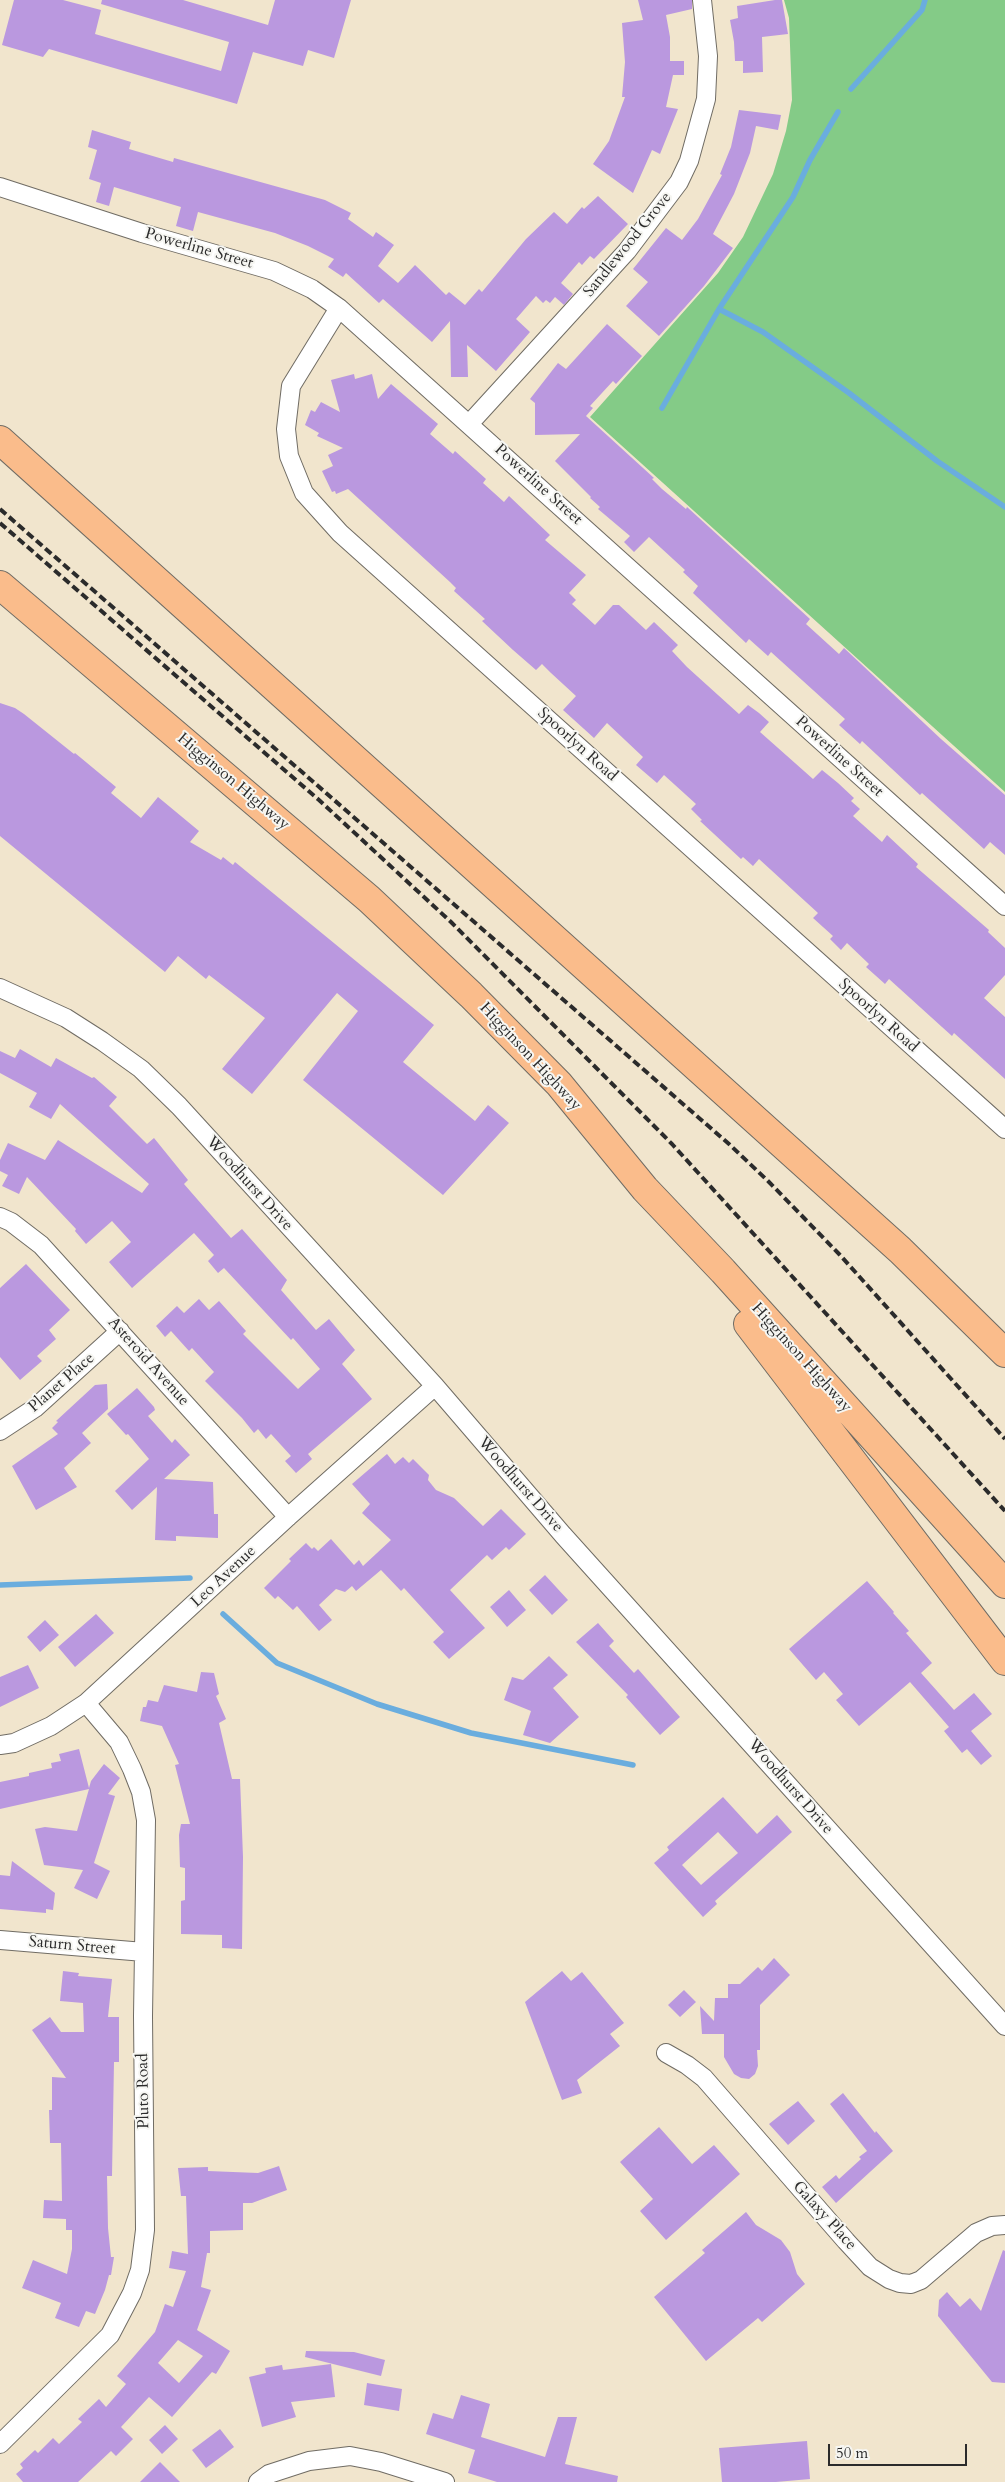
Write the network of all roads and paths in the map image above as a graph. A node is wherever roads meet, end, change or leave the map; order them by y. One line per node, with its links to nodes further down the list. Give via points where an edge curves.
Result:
1 (702, 0): 4 (street, Sandlewood Grove, via 708,56 706,99 689,161 679,182 628,251)
2 (0, 187): 3 (street, Powerline Street, via 274,271 312,289)
3 (339, 308): 4 (street, Powerline Street); 9 (street, Spoorlyn Road, via 291,386 287,406 289,456 304,493 340,532)
4 (470, 423): 7 (street, Powerline Street)
5 (0, 440): 12 (highway)
6 (0, 585): 10 (highway, Higginson Highway, via 369,899 559,1084)
7 (1005, 906)
8 (0, 988): 16 (street, Woodhurst Drive, via 66,1018 141,1069 180,1106)
9 (1005, 1129)
10 (645, 1189): 19 (highway, Higginson Highway); 20 (highway)
11 (0, 1216): 13 (street, Asteroid Avenue, via 40,1245)
12 (900, 1250): 14 (highway); 15 (highway)
13 (120, 1331): 17 (street, Planet Place, via 35,1408); 18 (street, Asteroid Avenue)
14 (1005, 1341)
15 (1005, 1353)
16 (435, 1386): 18 (street, Leo Avenue); 25 (street, Woodhurst Drive, via 577,1550)
17 (0, 1431)
18 (288, 1517): 21 (street, Leo Avenue)
19 (1005, 1584)
20 (1005, 1661)
21 (86, 1703): 22 (street, Leo Avenue, via 51,1726 14,1743); 24 (street, Pluto Road, via 118,1742 141,1792 146,1820)
22 (0, 1745)
23 (0, 1940): 24 (street, Saturn Street)
24 (144, 1952): 28 (street, Pluto Road, via 145,2230 140,2270 110,2335)
25 (1005, 2026)
26 (666, 2053): 27 (street, Galaxy Place, via 704,2078 870,2267 890,2279 911,2284 920,2280 976,2233 992,2226)
27 (1005, 2226)
28 (0, 2444)
29 (258, 2482): 30 (street, via 269,2474 309,2460 350,2456)
30 (444, 2482)

